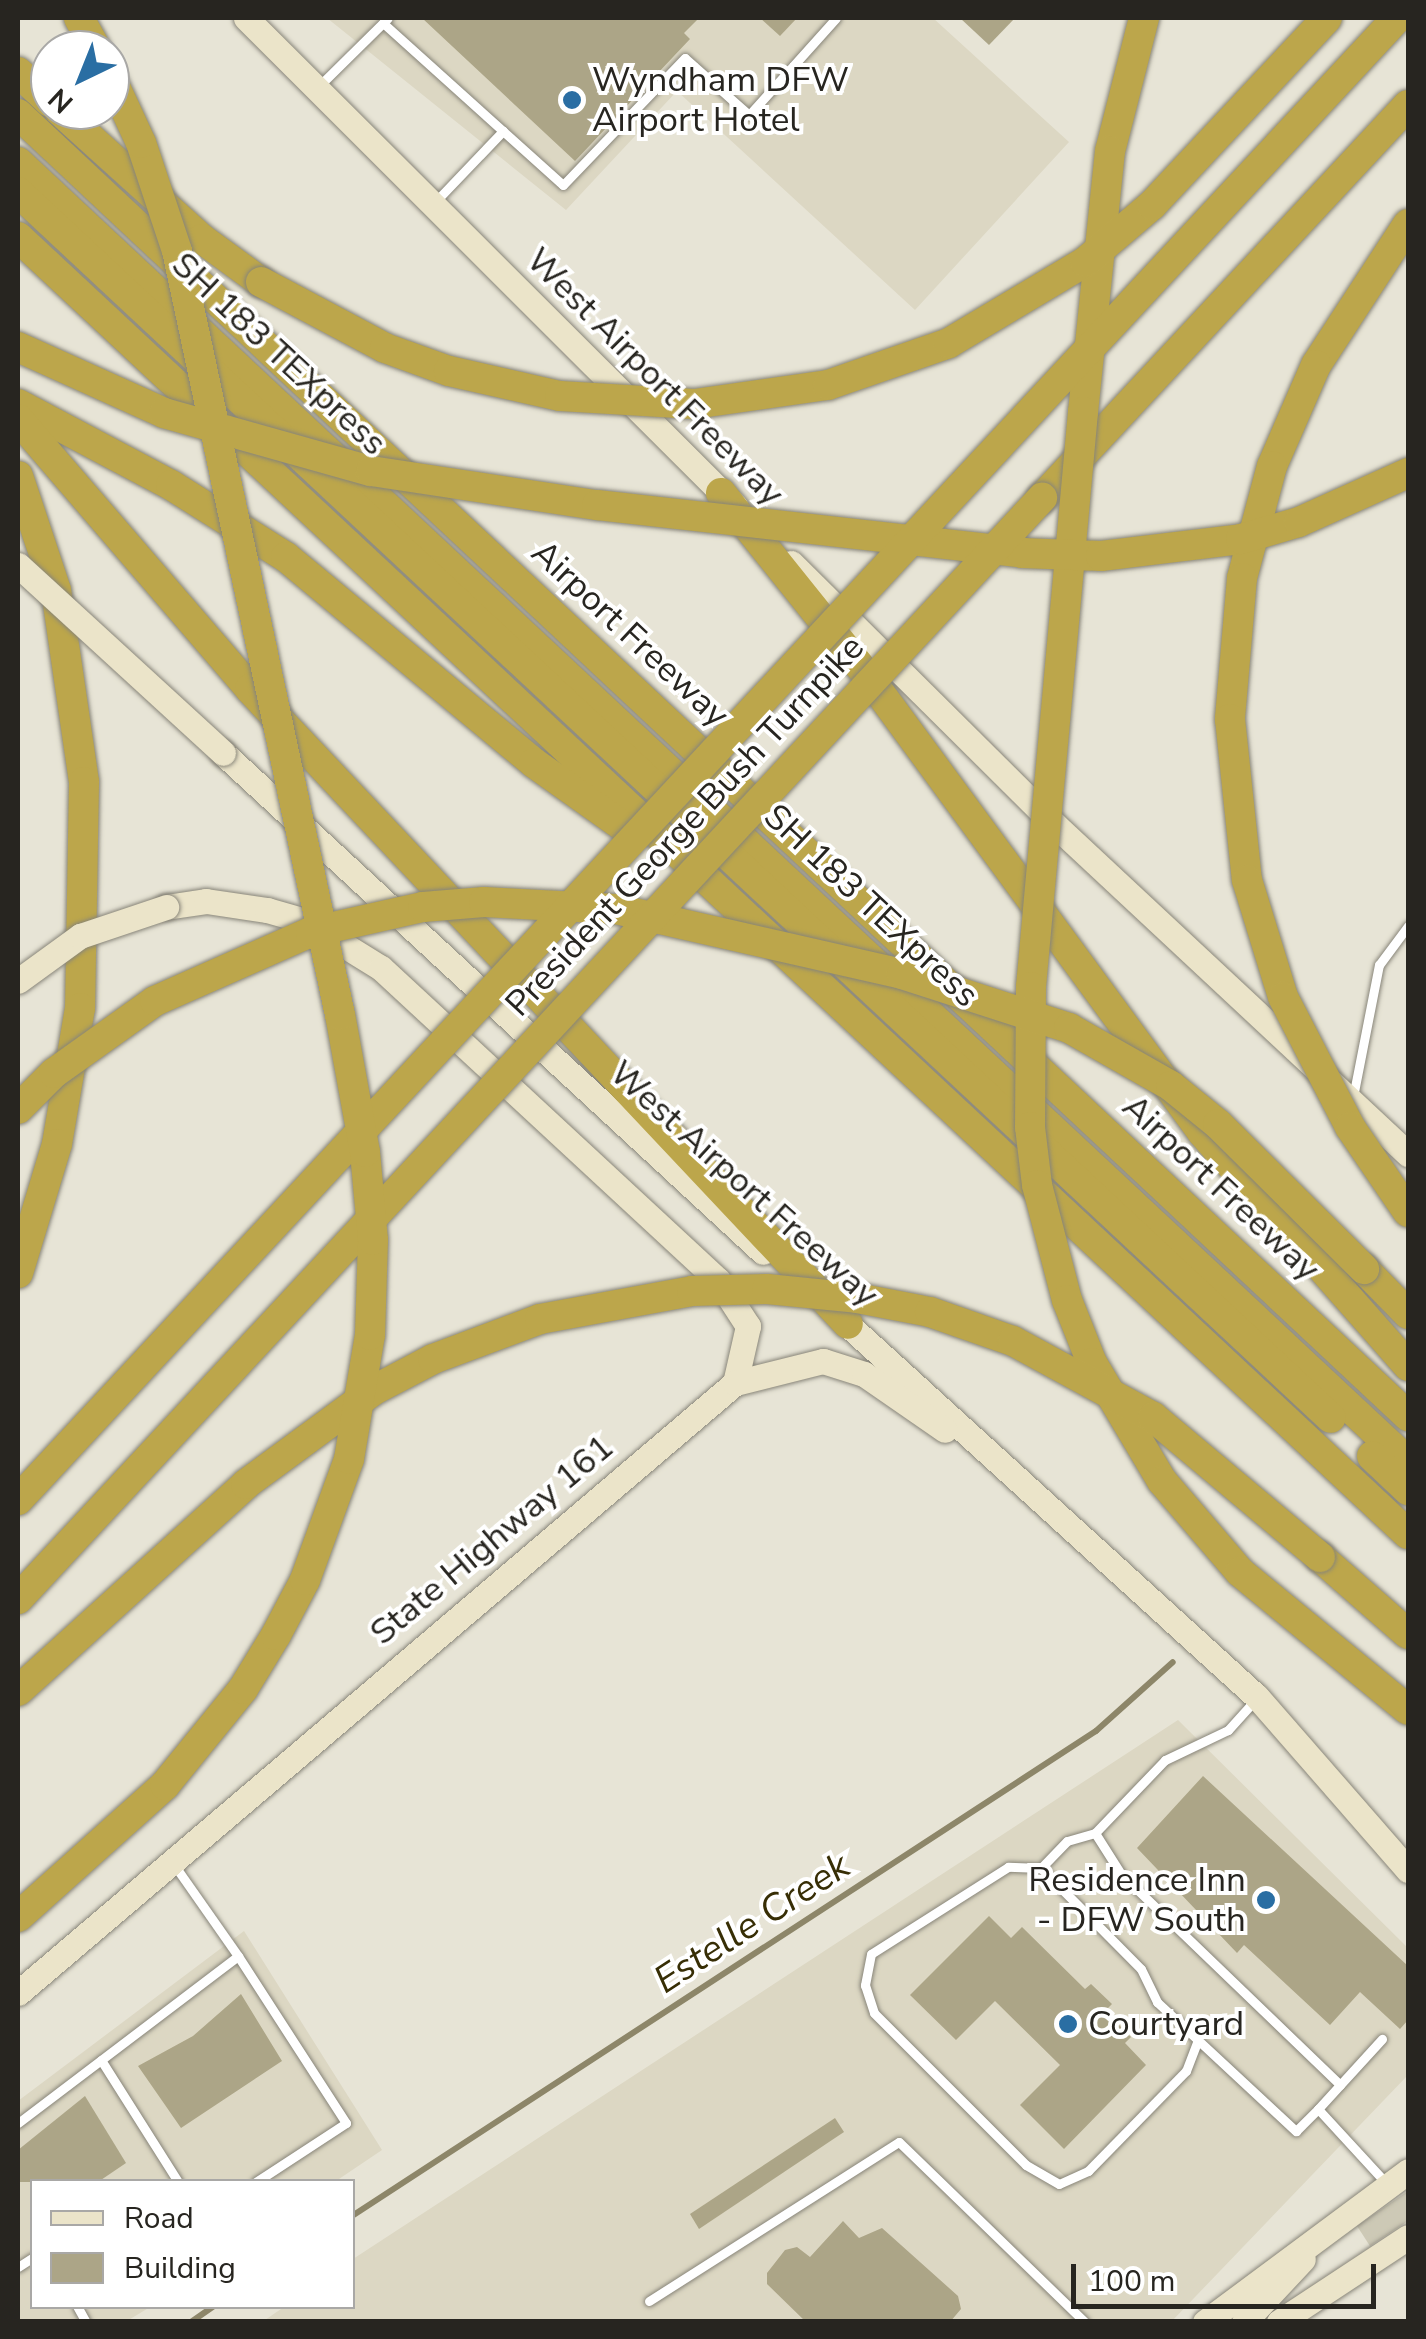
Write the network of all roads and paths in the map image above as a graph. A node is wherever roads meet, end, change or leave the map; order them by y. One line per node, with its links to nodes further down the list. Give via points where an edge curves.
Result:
1 (246, 18): 7 (main road, West Airport Freeway)
2 (836, 18): 12 (lane, via 749,116 685,58 562,185)
3 (1144, 18): 47 (highway, bridge, via 1110,151 1082,412 1031,987 1028,1090 1037,1186 1067,1300 1092,1363 1162,1481 1240,1572)
4 (1328, 18): 11 (highway, bridge, via 1152,205 1085,262 950,344 828,385 694,404 560,396 449,371 385,348 262,282 202,239)
5 (1397, 18): 40 (highway, President George Bush Turnpike, bridge)
6 (386, 20): 7 (lane); 12 (lane)
7 (320, 85): 15 (main road, West Airport Freeway)
8 (1408, 105): 43 (highway, President George Bush Turnpike, bridge)
9 (18, 114): 37 (highway, Airport Freeway)
10 (130, 119): 52 (highway, bridge, via 177,252 336,996 365,1152 373,1240 370,1335 348,1459 305,1580 276,1635 243,1689 165,1785)
11 (81, 130)
12 (503, 131): 15 (lane)
13 (18, 162): 38 (highway, SH 183 TEXpress)
14 (18, 192): 39 (highway, SH 183 TEXpress)
15 (434, 203): 23 (main road, West Airport Freeway)
16 (1408, 224): 31 (highway, bridge, via 1324,351 1272,466 1242,578 1230,719 1247,880 1283,997 1350,1128)
17 (18, 237): 25 (highway)
18 (18, 346): 21 (highway, bridge, via 164,412 371,471 597,505 1022,553 1102,556 1241,539 1299,522)
19 (18, 404): 25 (highway, via 171,485 286,557 534,763)
20 (18, 418): 34 (highway, via 250,689)
21 (1408, 473)
22 (18, 476): 32 (highway, via 56,590 84,782 80,1008 57,1144)
23 (721, 493): 28 (main road, West Airport Freeway, via 1055,824); 35 (highway, via 868,678 1202,1132)
24 (18, 565): 34 (main road, West Airport Freeway, bridge)
25 (721, 896): 42 (highway)
26 (1408, 926): 28 (lane, via 1379,965)
27 (18, 981): 36 (main road, bridge, via 80,936 166,907 206,902 306,921 381,968 718,1280 748,1326)
28 (1353, 1100): 30 (main road, West Airport Freeway)
29 (18, 1110): 33 (highway, bridge, via 54,1073 155,1001 311,932 468,903 616,909 902,974 1069,1028 1171,1086 1218,1124)
30 (1408, 1154)
31 (1408, 1212)
32 (18, 1273)
33 (1408, 1314)
34 (848, 1324): 41 (main road, West Airport Freeway)
35 (1408, 1366)
36 (735, 1382): 41 (main road, State Highway 161, via 804,1362 844,1366 885,1387); 49 (main road, State Highway 161)
37 (1408, 1416)
38 (1408, 1462)
39 (1408, 1490)
40 (18, 1500)
41 (1055, 1509): 46 (main road, West Airport Freeway)
42 (1408, 1534)
43 (18, 1598)
44 (1408, 1634): 45 (highway, bridge, via 1153,1418 1013,1341 930,1312 858,1298 768,1289 692,1291 540,1319 433,1359 374,1390 246,1484)
45 (18, 1691)
46 (1258, 1698): 48 (lane, via 1228,1730 1165,1760); 51 (main road, West Airport Freeway)
47 (1408, 1710)
48 (1095, 1833): 50 (lane, via 1067,1841); 58 (lane, via 1121,1874)
49 (171, 1861): 53 (lane); 54 (main road, State Highway 161)
50 (1041, 1868): 56 (lane, via 1141,1969 1157,2002); 56 (lane, via 1008,1867 871,1954 866,1986 874,2012 1026,2165 1059,2184 1088,2171 1186,2071)
51 (1408, 1870)
52 (18, 1917)
53 (238, 1956): 57 (lane); 63 (lane, via 346,2122)
54 (18, 1992)
55 (1382, 2039): 58 (lane)
56 (1198, 2040): 59 (lane, via 1296,2131)
57 (101, 2060): 60 (lane); 62 (lane)
58 (1340, 2085): 59 (lane)
59 (1318, 2109): 61 (lane)
60 (18, 2123)
61 (1398, 2178): 64 (main road)
62 (176, 2179)
63 (260, 2179)
64 (1344, 2216): 68 (main road); 69 (main road)
65 (1408, 2237): 70 (main road)
66 (649, 2301): 67 (lane, via 899,2142)
67 (1085, 2322)
68 (1205, 2322)
69 (1244, 2322)
70 (1279, 2322)

